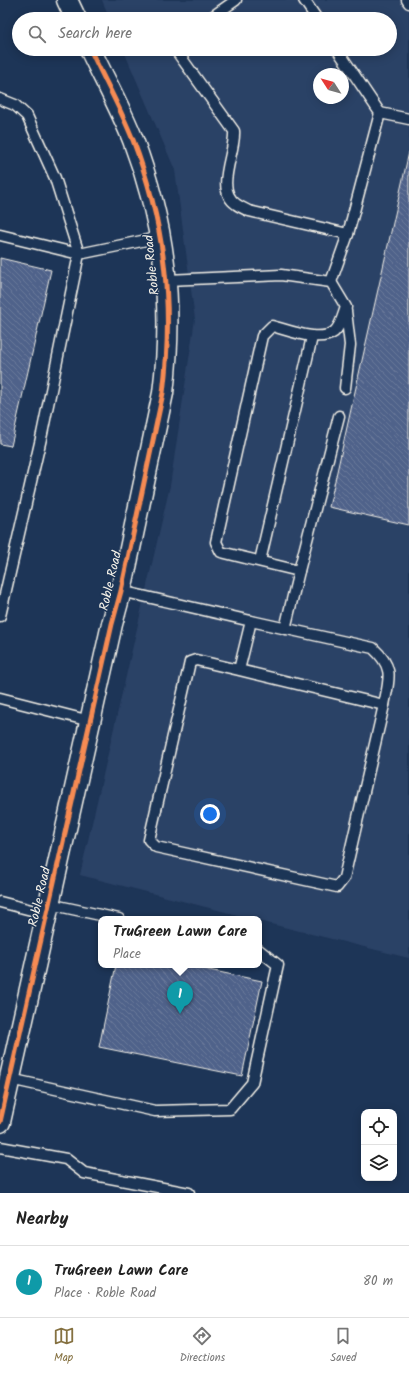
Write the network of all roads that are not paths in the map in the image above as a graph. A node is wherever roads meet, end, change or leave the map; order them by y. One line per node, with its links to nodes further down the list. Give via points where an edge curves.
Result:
1 (67, 0): 6 (street)
2 (236, 0): 7 (lane)
3 (304, 0): 8 (lane)
4 (407, 0): 5 (lane)
5 (409, 3)
6 (73, 12)
7 (219, 12)
8 (312, 12)
9 (93, 56): 17 (street, Roble Road, via 132,138 149,184)
10 (180, 56): 15 (lane, via 234,131 235,138 227,173 228,195 235,204 249,211)
11 (342, 56): 13 (lane)
12 (0, 100): 18 (lane, via 16,105 27,116 55,178)
13 (380, 113): 14 (lane); 15 (lane)
14 (409, 119)
15 (348, 234): 20 (lane)
16 (0, 235): 18 (lane)
17 (161, 237): 18 (lane); 19 (street, Roble Road)
18 (79, 254): 28 (lane, via 42,434)
19 (167, 280): 20 (lane, via 281,275); 27 (street, Roble Road, via 168,328 163,393)
20 (332, 282): 21 (lane)
21 (346, 307): 22 (lane, via 334,332); 23 (lane, via 350,345)
22 (312, 337): 25 (lane); 25 (lane, via 272,326 262,336 216,542 221,552)
23 (345, 388)
24 (339, 416): 26 (lane)
25 (260, 561): 26 (lane)
26 (299, 571): 30 (lane)
27 (121, 591): 29 (lane); 34 (street, Roble Road)
28 (0, 616)
29 (251, 621): 30 (lane); 31 (lane)
30 (285, 629): 33 (lane, via 373,648 384,659 390,678)
31 (239, 670): 33 (lane); 33 (lane, via 196,660 190,662 149,840 156,847 337,887 344,878)
32 (0, 698): 34 (lane)
33 (384, 705)
34 (90, 721): 36 (street, Roble Road)
35 (0, 902): 36 (lane)
36 (48, 909): 37 (lane); 39 (street, Roble Road)
37 (98, 916)
38 (262, 952): 39 (lane, via 278,965 252,1083 230,1109 155,1111)
39 (10, 1079): 40 (street, Roble Road)
40 (0, 1122)
41 (0, 1147): 42 (lane, via 66,1159 84,1173)
42 (189, 1193)

